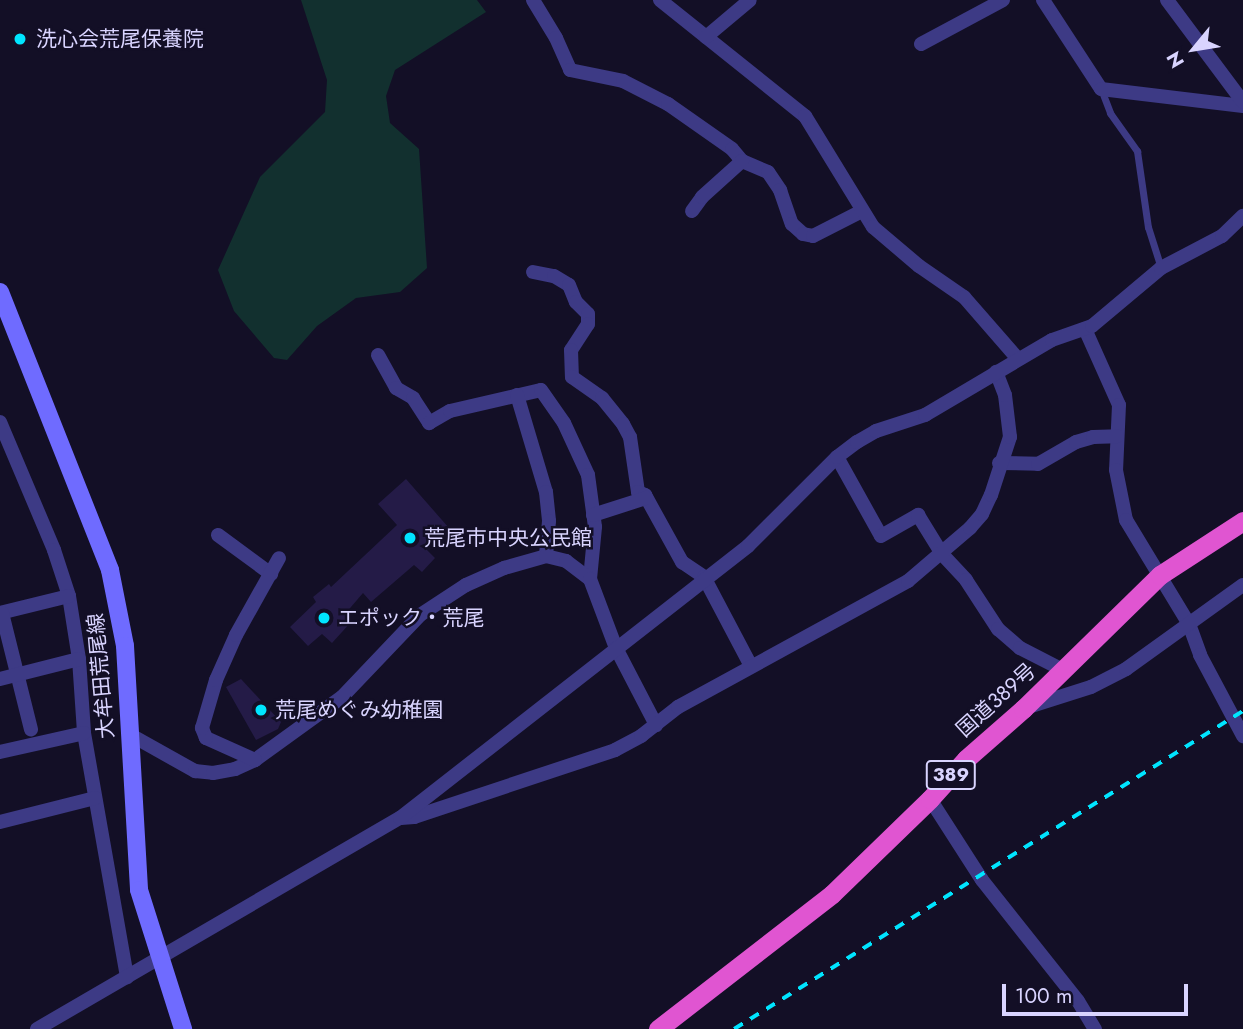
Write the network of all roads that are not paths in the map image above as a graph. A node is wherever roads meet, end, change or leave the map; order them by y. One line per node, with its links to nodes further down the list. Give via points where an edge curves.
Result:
1 (533, 0): 11 (street, via 570,70 623,81 668,104)
2 (750, 0): 7 (street)
3 (1003, 0): 8 (street)
4 (1043, 0): 9 (street)
5 (1167, 0): 10 (street)
6 (663, 1): 7 (street)
7 (706, 37): 13 (street, via 804,116)
8 (921, 44)
9 (1101, 89): 10 (street); 15 (lane, via 1110,113 1137,151 1149,227)
10 (1243, 104)
11 (742, 161): 12 (street); 13 (street, via 768,173 780,190 792,224 803,234 813,236)
12 (692, 211)
13 (862, 211): 20 (street, via 893,246 964,297)
14 (1243, 216): 15 (street, via 1222,236)
15 (1161, 268): 18 (street, via 1105,318)
16 (533, 272): 28 (street, via 569,285 588,314 589,324 571,350 572,377 602,398 624,424 638,492)
17 (0, 292): 53 (main road, 大牟田荒尾線, via 110,570 125,646)
18 (1085, 329): 20 (street); 24 (street, via 1119,405)
19 (378, 355): 22 (street, via 396,388 413,398 429,423 450,411)
20 (1018, 359): 21 (street)
21 (996, 372): 26 (street, via 925,415 876,431); 27 (street, via 1005,394 1010,437)
22 (517, 395): 29 (street, via 541,390 551,400 584,460); 33 (street, via 546,492)
23 (0, 422): 25 (street)
24 (1117, 436): 27 (street, via 1076,442 1038,464); 36 (street, via 1116,470 1126,520)
25 (6, 456): 40 (street, via 54,550)
26 (836, 457): 32 (street, via 881,536 918,515); 37 (street, via 748,546)
27 (999, 463): 32 (street, via 982,514)
28 (646, 498): 29 (street); 37 (street, via 682,562)
29 (593, 514): 38 (street)
30 (1243, 521): 36 (highway, 国道389号 / 389)
31 (218, 535): 35 (street)
32 (942, 554): 45 (street, via 908,581); 46 (street, via 966,580 998,629 1020,648)
33 (546, 556): 38 (street, via 566,561); 56 (street, via 466,585 421,615 342,697)
34 (279, 558): 35 (street)
35 (271, 574): 56 (street, via 236,635 202,728 205,738)
36 (1160, 575): 42 (street); 46 (highway, 国道389号 / 389)
37 (704, 577): 43 (street); 45 (street)
38 (590, 579): 43 (street)
39 (1243, 585): 42 (street)
40 (69, 596): 41 (street); 44 (street)
41 (1, 613): 47 (street)
42 (1189, 624): 49 (street, via 1126,669 1091,687); 54 (street, via 1200,656)
43 (617, 648): 50 (street); 59 (street)
44 (79, 659): 47 (street); 52 (street)
45 (751, 666): 50 (street)
46 (1063, 670): 49 (highway, 国道389号 / 389)
47 (17, 675): 48 (street); 51 (street)
48 (0, 679)
49 (1023, 709): 58 (highway, 国道389号 / 389)
50 (656, 724): 59 (street, via 604,754 426,814)
51 (31, 729)
52 (84, 733): 55 (street); 57 (street)
53 (129, 734): 56 (street, via 195,771 235,769); 61 (main road, 大牟田荒尾線, via 139,890)
54 (1243, 736)
55 (0, 752)
56 (255, 760)
57 (95, 798): 60 (street); 62 (street)
58 (930, 799): 65 (highway, 国道389号 / 389, via 832,894); 66 (street, via 982,880)
59 (400, 818): 61 (street)
60 (0, 822)
61 (162, 959): 62 (street); 64 (main road, 大牟田荒尾線)
62 (127, 977): 63 (street)
63 (37, 1029)
64 (183, 1029)
65 (658, 1029)
66 (1095, 1029)

